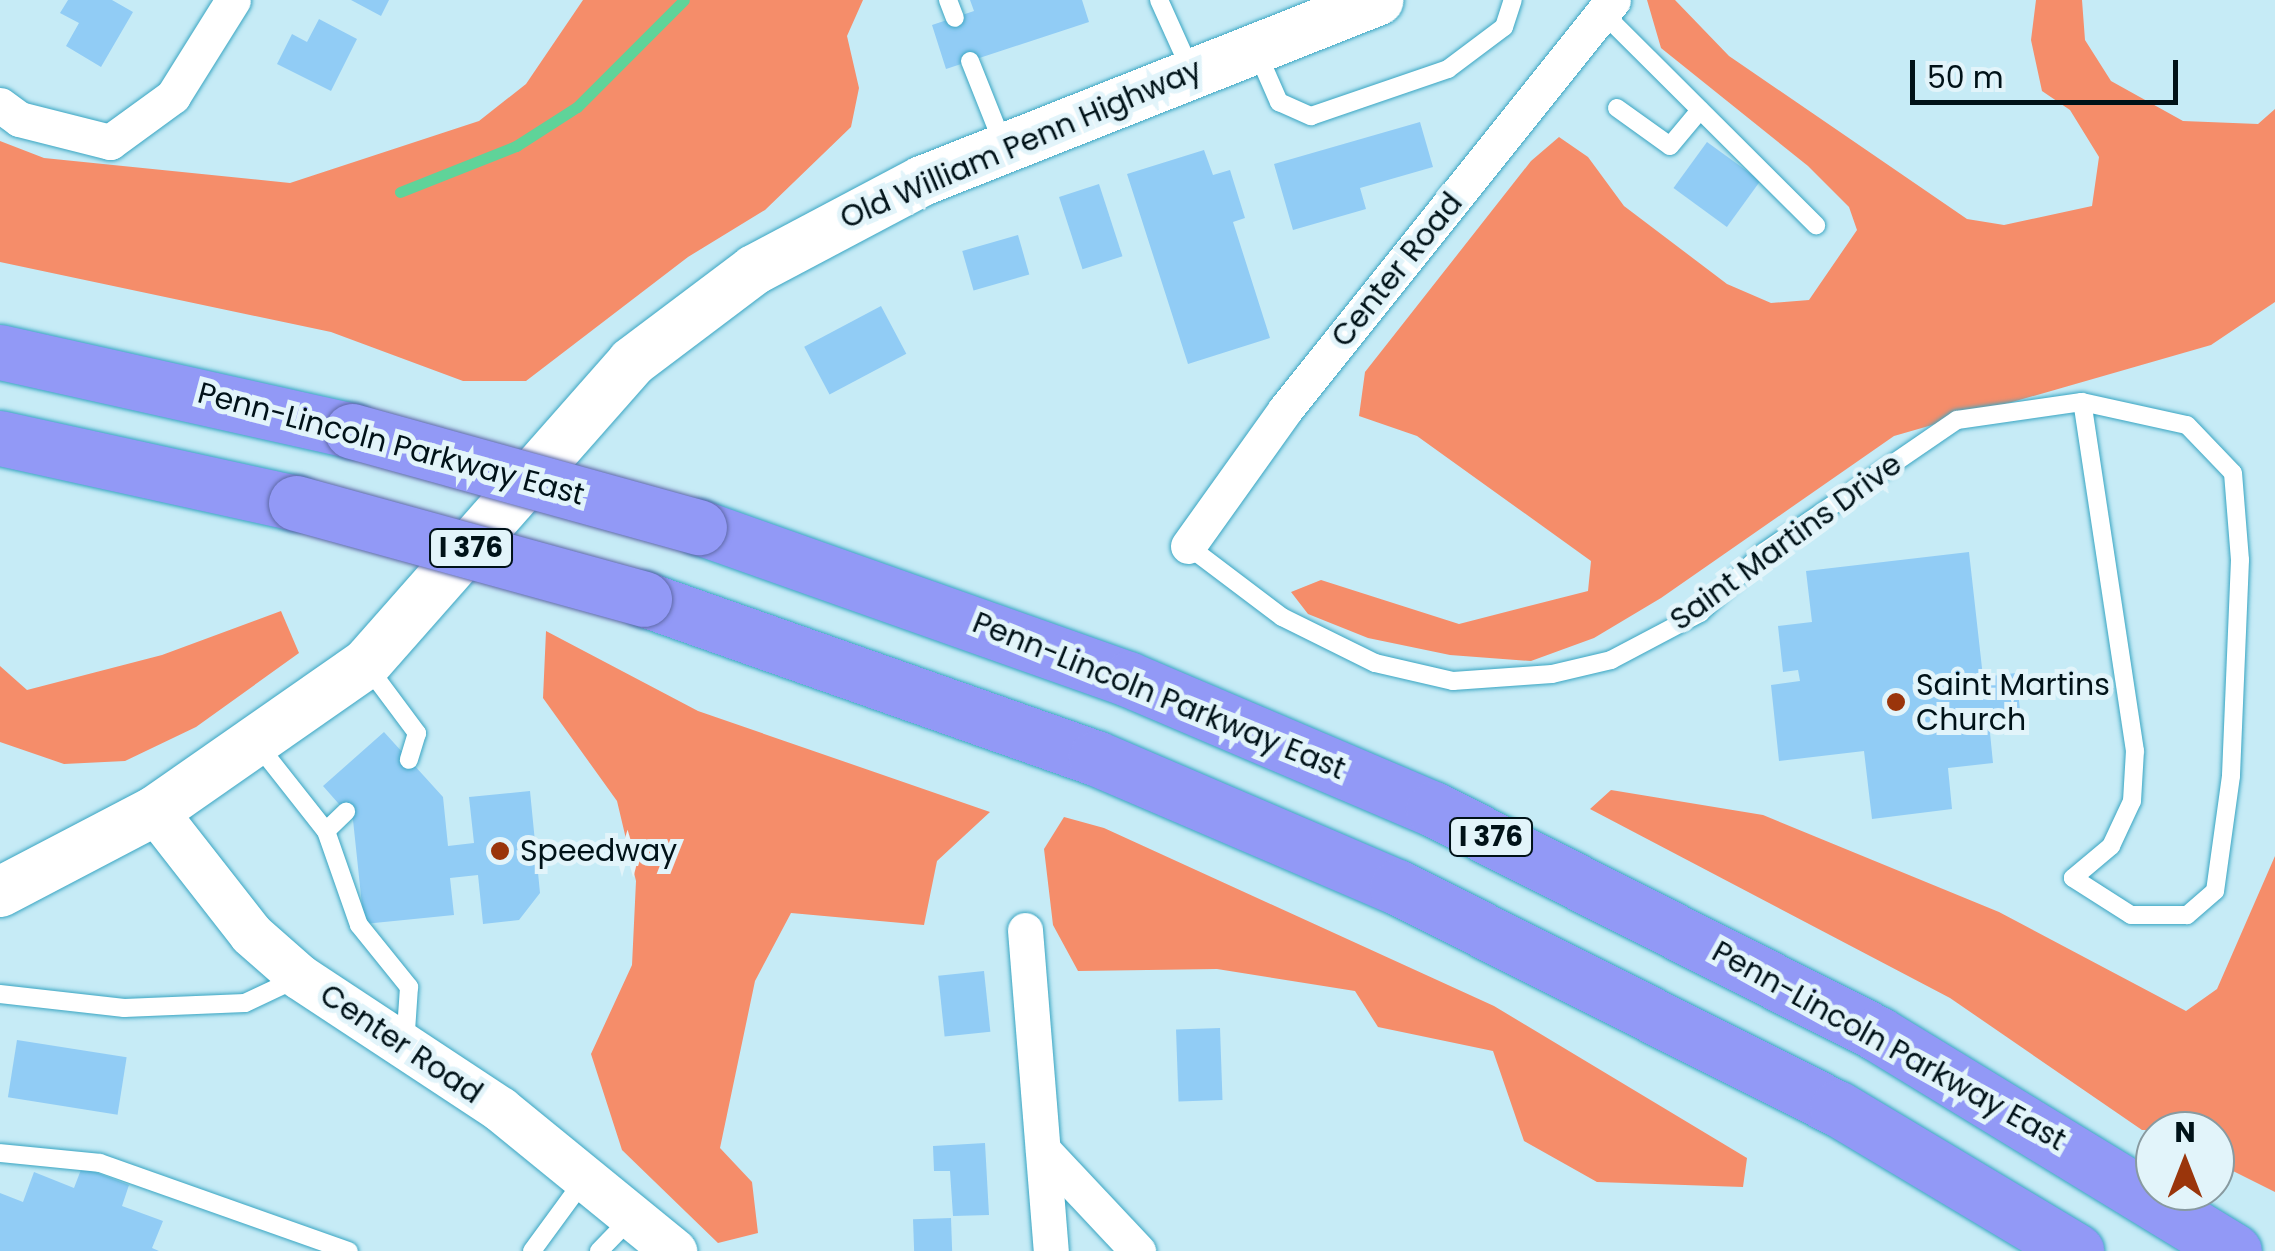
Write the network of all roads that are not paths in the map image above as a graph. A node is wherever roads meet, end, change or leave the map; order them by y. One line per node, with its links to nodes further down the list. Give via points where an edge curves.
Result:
1 (233, 0): 9 (street, via 173,96 110,142 18,120)
2 (1159, 0): 8 (lane)
3 (1378, 0): 6 (main road, Old William Penn Highway)
4 (1513, 0): 6 (lane, via 1504,26 1448,69 1311,116 1279,102)
5 (1608, 7): 11 (lane); 17 (street, Center Road, via 1285,410)
6 (1254, 48): 8 (main road, Old William Penn Highway)
7 (970, 61): 12 (lane)
8 (1191, 72): 12 (main road, Old William Penn Highway)
9 (0, 104)
10 (1617, 108): 11 (lane, via 1670,146)
11 (1700, 110): 13 (lane)
12 (1004, 147): 18 (main road, Old William Penn Highway, via 827,226 646,350 574,421)
13 (1816, 225)
14 (0, 352): 40 (highway, Penn-Lincoln Parkway East / I 376, bridge, via 352,430 699,528 1128,679 1450,818 1878,1034)
15 (2082, 402): 15 (lane, Saint Martins Drive, via 2187,425 2233,473 2240,560 2231,776 2215,891 2187,915 2131,915 2073,878 2111,846 2132,800 2135,750); 17 (lane, Saint Martins Drive, via 1957,420 1764,552 1700,613 1611,660 1552,674 1454,681 1375,663 1282,617)
16 (0, 438): 39 (highway, I 376, bridge, via 296,503 644,599 1096,758 1397,887 1836,1108)
17 (1188, 546)
18 (366, 664): 19 (main road, Old William Penn Highway); 20 (lane, via 417,733)
19 (258, 745): 21 (main road, Old William Penn Highway); 23 (lane)
20 (410, 760)
21 (155, 811): 24 (main road, Old William Penn Highway); 26 (street, Center Road, via 251,934)
22 (346, 812): 23 (lane)
23 (326, 831): 28 (lane, via 358,925 409,987)
24 (0, 892)
25 (1025, 930): 29 (street)
26 (300, 977): 27 (lane, via 245,1004 124,1008); 28 (street, Center Road)
27 (0, 994)
28 (405, 1045): 31 (street, Center Road)
29 (1042, 1150): 37 (street); 38 (street)
30 (0, 1153): 33 (lane, via 100,1163)
31 (588, 1176): 32 (street, Center Road); 34 (lane)
32 (634, 1215): 35 (lane); 36 (street, Center Road)
33 (348, 1251)
34 (532, 1251)
35 (600, 1251)
36 (674, 1251)
37 (1051, 1251)
38 (1138, 1251)
39 (2076, 1251)
40 (2234, 1251)

